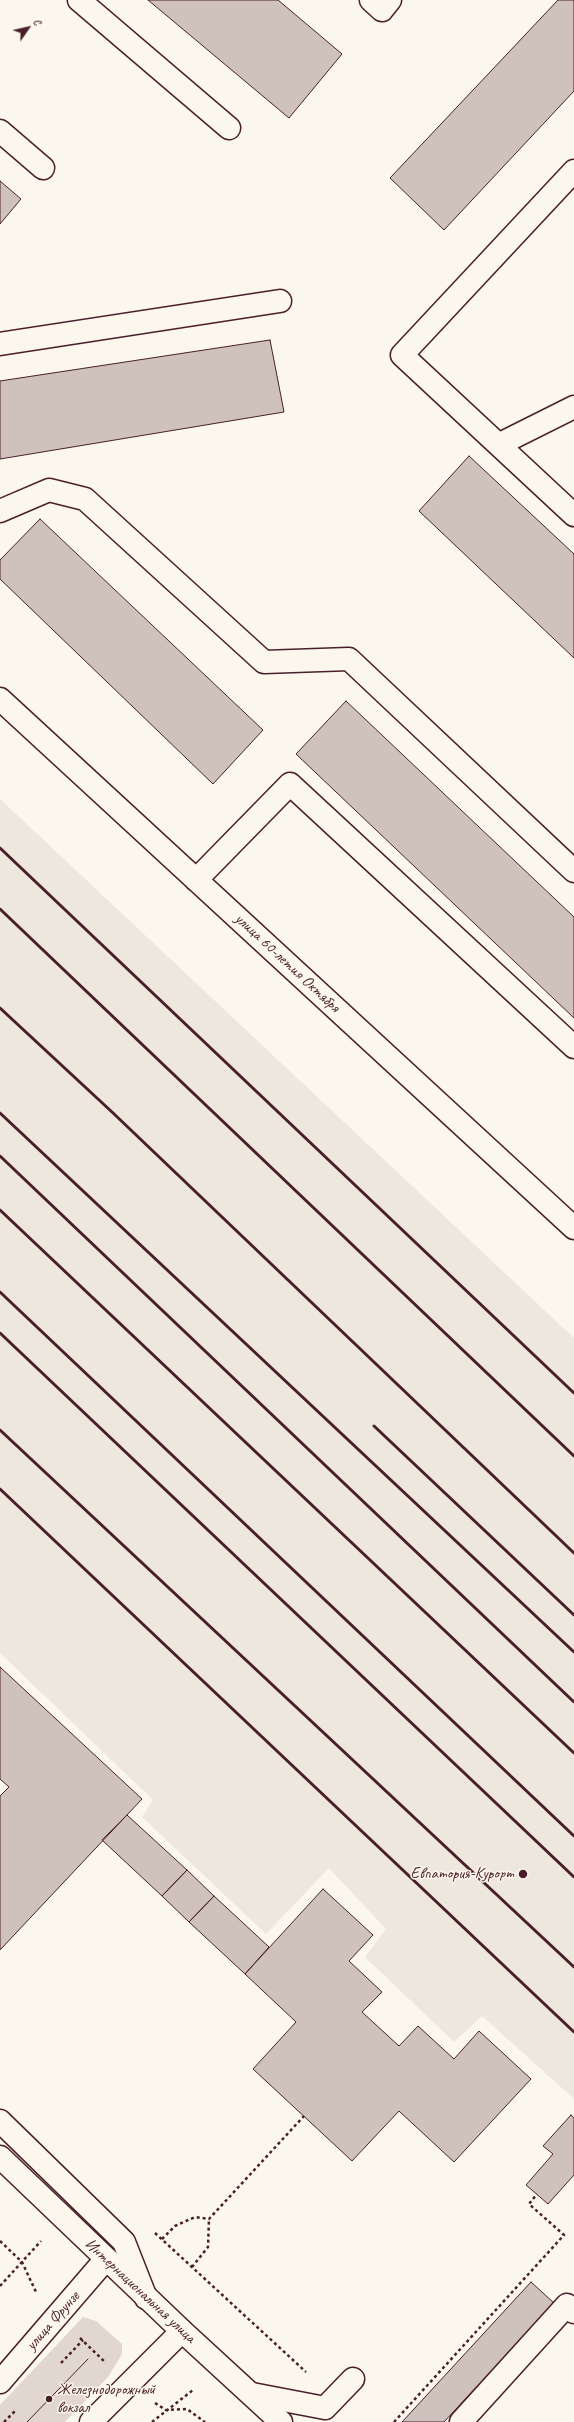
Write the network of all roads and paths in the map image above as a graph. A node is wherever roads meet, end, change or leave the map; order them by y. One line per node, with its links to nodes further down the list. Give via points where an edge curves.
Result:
1 (79, 0): 4 (street)
2 (371, 0): 3 (street, via 382,10)
3 (390, 0)
4 (229, 128)
5 (0, 131): 6 (street)
6 (43, 168)
7 (574, 171): 11 (street, via 402,355)
8 (280, 301): 9 (street)
9 (0, 344)
10 (574, 407): 11 (street)
11 (500, 444): 13 (street)
12 (0, 511): 15 (street, via 49,490 85,499 264,662 349,659)
13 (574, 515)
14 (0, 699): 16 (street, улица 60-летия Октября)
15 (574, 871)
16 (196, 880): 17 (street, via 290,784); 18 (street, улица 60-летия Октября)
17 (574, 1048)
18 (574, 1228)
19 (304, 2116): 24 (path)
20 (0, 2121): 32 (street, via 124,2242)
21 (0, 2157): 23 (street, Интернациональная улица)
22 (537, 2194): 46 (path, via 529,2204 564,2235)
23 (62, 2218): 28 (street, Интернациональная улица); 29 (path)
24 (209, 2219): 26 (path, via 195,2217 175,2226); 30 (path, via 208,2247)
25 (150, 2229): 26 (path)
26 (162, 2239): 30 (path)
27 (0, 2241): 29 (path)
28 (106, 2259): 32 (street, Интернациональная улица); 34 (street, улица Фрунзе)
29 (22, 2262): 31 (path); 34 (path, via 38,2296)
30 (192, 2267): 38 (path)
31 (0, 2286)
32 (146, 2298): 35 (street, Интернациональная улица)
33 (574, 2312): 47 (street, via 567,2305)
34 (57, 2316): 36 (street, улица Фрунзе); 37 (path)
35 (182, 2331): 37 (street); 40 (street, Интернациональная улица)
36 (0, 2382)
37 (129, 2383): 41 (path); 42 (street)
38 (344, 2389): 40 (street, via 325,2408)
39 (193, 2390): 41 (path)
40 (252, 2394): 45 (street, Интернациональная улица)
41 (166, 2410): 43 (path); 44 (path, via 187,2409)
42 (90, 2422)
43 (152, 2422)
44 (206, 2422)
45 (281, 2422)
46 (394, 2422)
47 (461, 2422)

